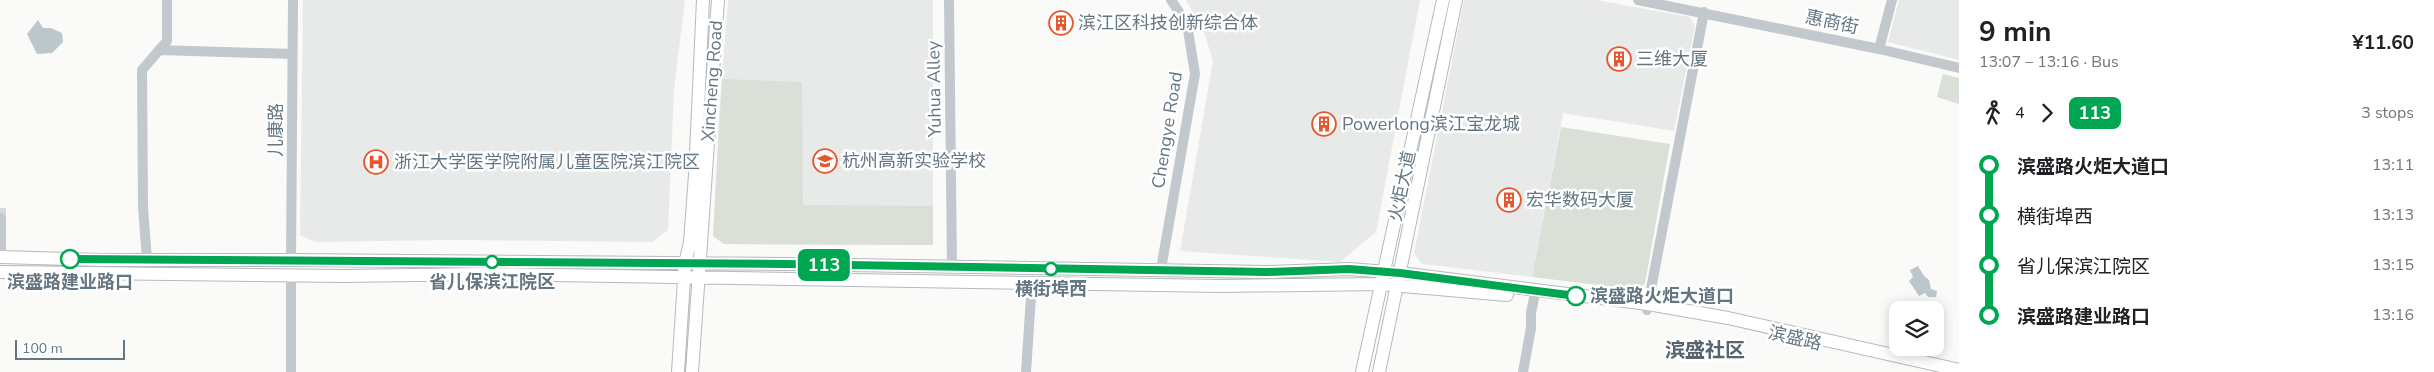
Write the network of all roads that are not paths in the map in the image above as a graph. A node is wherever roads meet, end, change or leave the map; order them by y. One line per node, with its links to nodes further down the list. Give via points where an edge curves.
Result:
1 (167, 0): 13 (street, via 167,41)
2 (293, 0): 14 (street, 儿康路)
3 (703, 0): 20 (main road, Xincheng Road, via 695,175 690,242)
4 (718, 0): 21 (main road, Xincheng Road)
5 (949, 0): 22 (street, Yuhua Alley)
6 (1170, 0): 23 (street, Chengye Road, via 1187,24 1195,74)
7 (1443, 0): 24 (main road, 火炬大道)
8 (1456, 0): 29 (main road, 火炬大道)
9 (1638, 0): 11 (street, 惠商街)
10 (1892, 0): 12 (street)
11 (1704, 12): 12 (street, 惠商街); 33 (street)
12 (1879, 49): 15 (street, 惠商街)
13 (159, 50): 14 (street); 18 (street, via 142,70 143,207)
14 (292, 54): 19 (street, 儿康路)
15 (1959, 68)
16 (1, 218): 17 (street)
17 (1, 257): 18 (main road)
18 (147, 260): 19 (main road)
19 (292, 260): 20 (main road)
20 (685, 264): 21 (main road); 27 (main road, Xincheng Road)
21 (699, 264): 22 (main road); 28 (main road, Xincheng Road)
22 (952, 267): 23 (main road)
23 (1161, 269): 24 (main road)
24 (1383, 271): 29 (main road); 31 (main road, 火炬大道)
25 (0, 272): 26 (main road, 滨盛路)
26 (291, 275): 27 (main road, 滨盛路); 35 (street)
27 (684, 277): 28 (main road, 滨盛路); 36 (main road, Xincheng Road)
28 (698, 277): 30 (main road, 滨盛路); 37 (main road, Xincheng Road)
29 (1398, 279): 31 (main road, 滨盛路); 32 (main road, 滨盛路); 33 (main road, via 1534,291); 40 (main road, 火炬大道)
30 (1032, 282): 31 (main road, 滨盛路, via 1220,286); 38 (street)
31 (1380, 284): 39 (main road, 火炬大道)
32 (1534, 298): 33 (main road, 滨盛路); 41 (street)
33 (1648, 307): 34 (main road, via 1728,318); 42 (main road, 滨盛路)
34 (1959, 370)
35 (291, 372)
36 (678, 372)
37 (692, 372)
38 (1026, 372)
39 (1362, 372)
40 (1378, 372)
41 (1523, 372)
42 (1941, 372)

